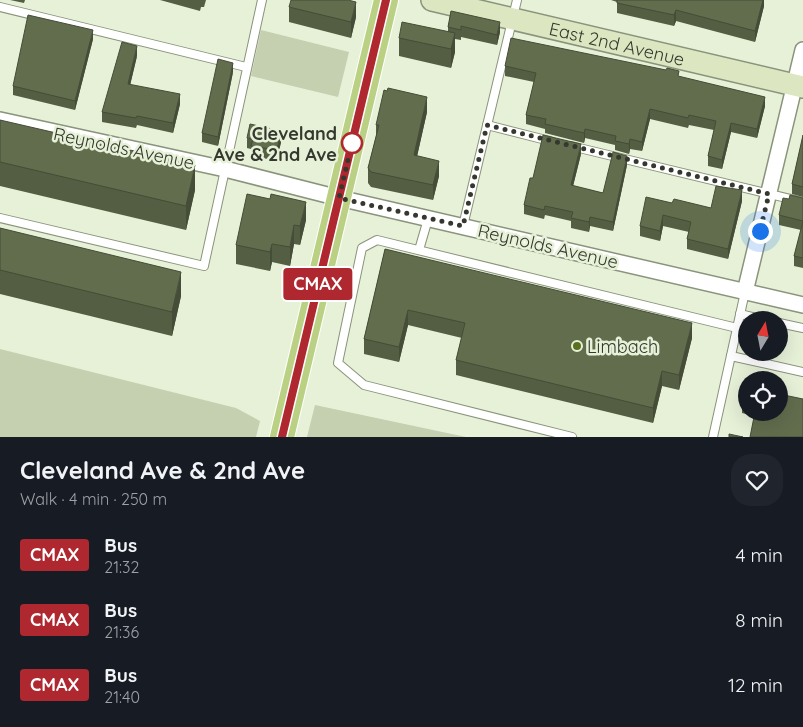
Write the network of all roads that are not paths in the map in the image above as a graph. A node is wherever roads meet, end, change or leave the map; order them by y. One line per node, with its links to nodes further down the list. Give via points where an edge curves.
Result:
1 (262, 0): 7 (lane)
2 (386, 0): 13 (main road)
3 (432, 0): 5 (street, East 2nd Avenue)
4 (0, 7): 7 (lane)
5 (514, 9): 8 (street, East 2nd Avenue); 10 (lane)
6 (803, 50): 8 (street)
7 (246, 67): 11 (lane)
8 (799, 86): 12 (street)
9 (0, 120): 11 (street, Reynolds Avenue)
10 (487, 125): 12 (lane); 17 (lane)
11 (225, 169): 13 (street, Reynolds Avenue); 15 (lane, via 204,266)
12 (769, 194): 14 (lane); 19 (street)
13 (339, 198): 16 (street, Reynolds Avenue); 28 (main road)
14 (803, 202)
15 (0, 218)
16 (428, 219): 17 (street, Reynolds Avenue); 18 (lane)
17 (463, 226): 19 (street, Reynolds Avenue)
18 (419, 250): 24 (lane); 29 (lane, via 377,240 362,248 338,363 364,385)
19 (745, 292): 20 (street, Reynolds Avenue); 21 (lane)
20 (803, 305)
21 (741, 311)
22 (738, 323): 24 (lane)
23 (788, 325): 25 (lane)
24 (737, 328): 26 (lane)
25 (803, 328)
26 (731, 356): 27 (lane); 30 (lane)
27 (803, 372)
28 (282, 437)
29 (572, 437)
30 (713, 437)

